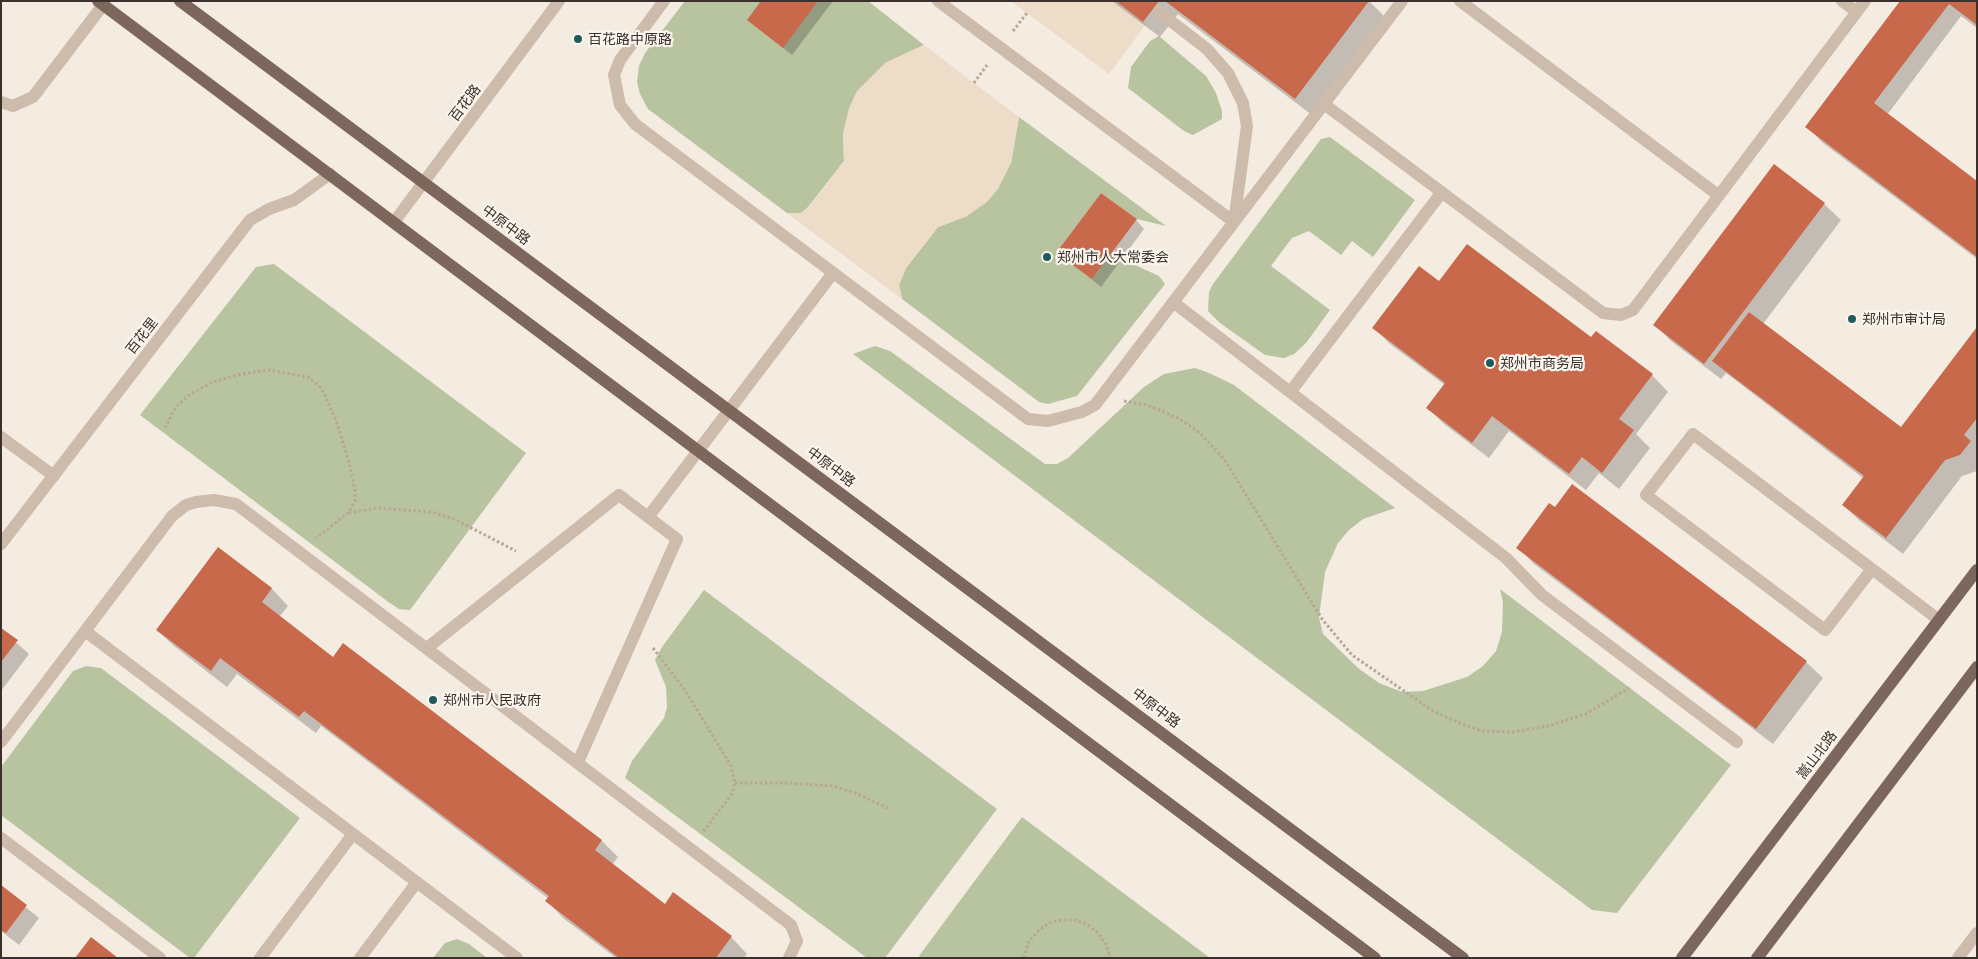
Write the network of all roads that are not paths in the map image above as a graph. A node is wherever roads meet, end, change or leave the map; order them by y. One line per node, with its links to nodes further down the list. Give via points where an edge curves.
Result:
1 (180, 1): 15 (main road, 中原中路)
2 (560, 1): 15 (street, 百花路)
3 (664, 1): 20 (street, via 620,60 614,75 620,105 635,124)
4 (938, 1): 19 (street)
5 (1402, 1): 13 (street)
6 (1460, 1): 17 (street)
7 (1842, 1): 11 (street)
8 (1865, 1): 11 (street)
9 (101, 3): 12 (street, via 32,97 13,106); 14 (main road)
10 (1159, 12): 19 (street, via 1207,49 1228,73 1243,103 1247,126)
11 (1856, 12): 17 (street)
12 (1, 102)
13 (1324, 104): 16 (street); 19 (street)
14 (330, 174): 18 (main road); 26 (street, 百花里, via 294,200 250,220)
15 (424, 182): 18 (street, 百花路); 23 (main road, 中原中路)
16 (1442, 192): 17 (street, via 1603,313 1621,315 1633,310); 22 (street)
17 (1718, 195)
18 (394, 222): 25 (main road)
19 (1234, 222): 21 (street)
20 (833, 273): 21 (street, via 1028,419 1048,421 1095,405); 23 (street)
21 (1173, 302): 22 (street)
22 (1291, 391): 36 (street, via 1506,558 1542,595)
23 (728, 410): 25 (street); 48 (main road, 中原中路)
24 (1, 437): 26 (street)
25 (698, 449): 27 (street); 47 (main road)
26 (54, 476): 28 (street, 百花里)
27 (648, 517): 33 (street, via 618,495); 37 (street, via 677,539)
28 (1, 544)
29 (1872, 569): 29 (street, via 1693,434 1646,495 1825,630); 31 (street)
30 (1977, 570): 31 (main road, 嵩山北路)
31 (1939, 620): 49 (main road, 嵩山北路)
32 (85, 631): 33 (street, via 172,516 186,505 214,500 236,504); 35 (street); 38 (street)
33 (427, 648): 37 (street)
34 (1977, 666): 50 (main road)
35 (1, 742)
36 (1737, 742)
37 (578, 762): 46 (street, via 790,925 797,941)
38 (353, 834): 40 (street); 43 (street)
39 (1, 838): 42 (street)
40 (417, 882): 44 (street); 45 (street)
41 (1977, 933): 51 (street)
42 (160, 958)
43 (260, 958)
44 (360, 958)
45 (517, 958)
46 (789, 958)
47 (1375, 958)
48 (1463, 958)
49 (1682, 958)
50 (1757, 958)
51 (1958, 958)

